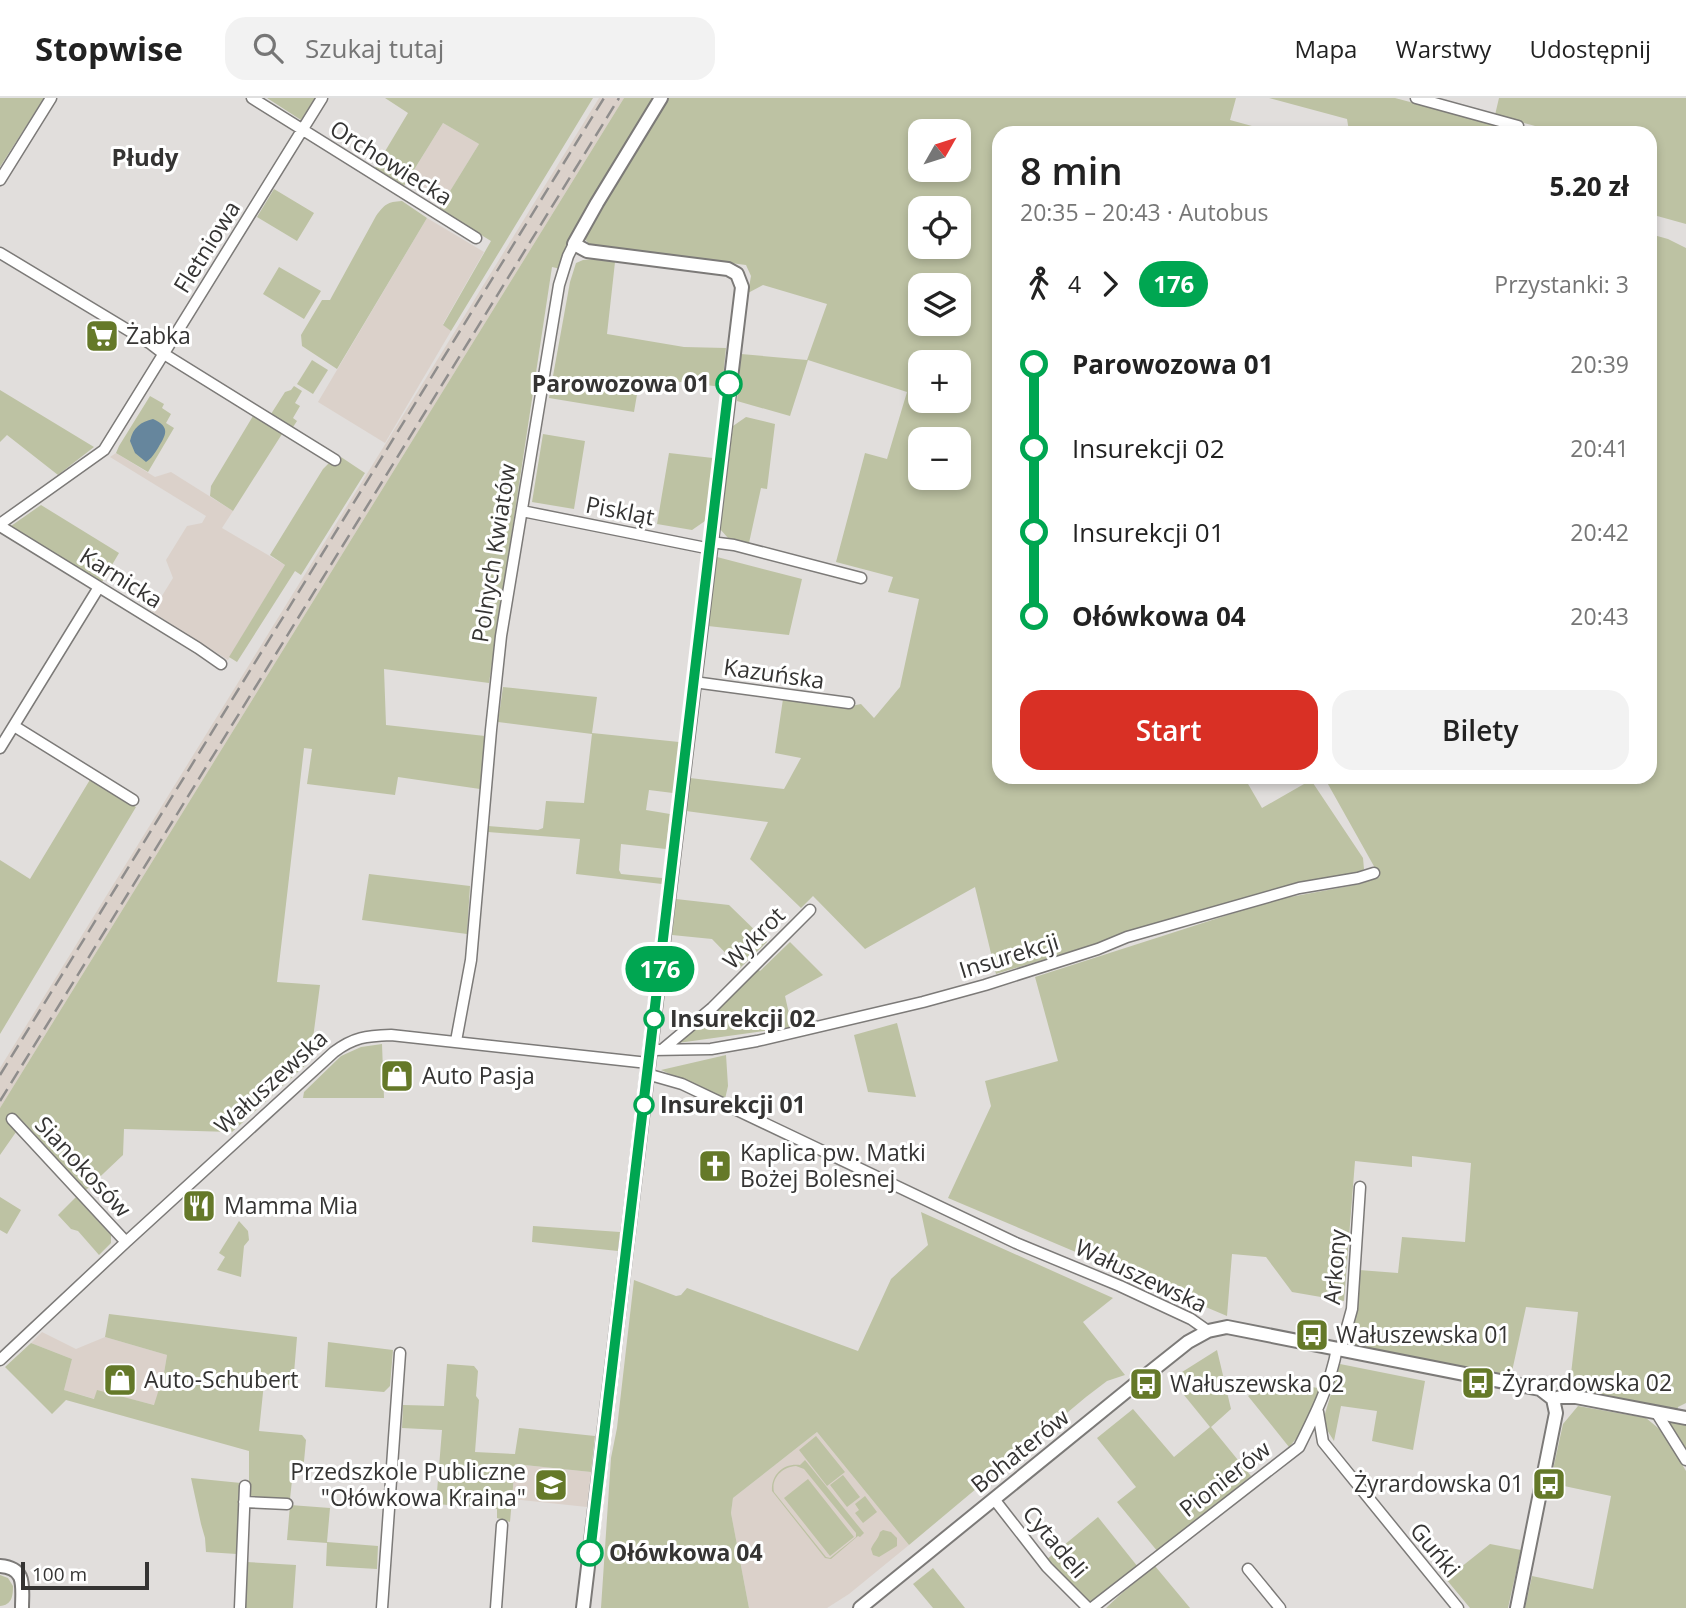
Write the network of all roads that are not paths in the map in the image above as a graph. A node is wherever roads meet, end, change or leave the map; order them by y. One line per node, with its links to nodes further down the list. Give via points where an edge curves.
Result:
1 (51, 98): 8 (street)
2 (252, 98): 7 (street, Orchowiecka)
3 (322, 98): 7 (street, Fletniowa)
4 (661, 98): 10 (street, Polnych Kwiatów)
5 (1416, 98): 6 (street)
6 (1518, 126)
7 (302, 130): 9 (street, Orchowiecka); 12 (street, Fletniowa)
8 (0, 180)
9 (475, 238)
10 (574, 244): 14 (street, Polnych Kwiatów, via 559,285); 16 (street, via 587,251 737,274 741,287)
11 (0, 253): 12 (street)
12 (164, 354): 13 (street); 15 (street, Fletniowa, via 104,450)
13 (335, 460)
14 (522, 511): 16 (street, Piskląt); 27 (street, Polnych Kwiatów, via 501,636 471,960)
15 (0, 525): 18 (street, Karnicka)
16 (711, 545): 17 (street, Piskląt, via 733,544); 20 (street)
17 (861, 578)
18 (99, 587): 19 (street, Karnicka); 22 (street)
19 (221, 664)
20 (694, 682): 21 (street, Kazuńska); 28 (street)
21 (849, 703)
22 (14, 726): 23 (street); 24 (street)
23 (0, 748)
24 (133, 800)
25 (1374, 873): 28 (street, Insurekcji, via 1299,888 911,1005 757,1041 711,1049)
26 (810, 910): 28 (street, Wykrot, via 704,1015)
27 (456, 1041): 29 (street, Wałuszewska); 32 (street, Wałuszewska, via 391,1035 347,1042)
28 (657, 1050): 29 (street)
29 (648, 1069): 33 (street, Wałuszewska, via 1016,1243 1191,1319); 53 (street)
30 (12, 1119): 32 (street, Sianokosów)
31 (1360, 1187): 34 (street, Arkony, via 1352,1309)
32 (126, 1242): 36 (street, Wałuszewska)
33 (1208, 1331): 34 (street, Wałuszewska, via 1227,1327); 43 (street, Bohaterów, via 1188,1342)
34 (1339, 1348): 37 (street, Wałuszewska, via 1540,1389); 38 (street, Pionierów)
35 (400, 1353): 51 (street)
36 (0, 1360)
37 (1553, 1399): 39 (street, Wałuszewska, via 1576,1397); 58 (street, via 1555,1415)
38 (1318, 1411): 55 (street, Pionierów, via 1298,1447); 57 (street, Guńki, via 1323,1442)
39 (1656, 1412): 40 (street, Wałuszewska); 41 (street)
40 (1686, 1418)
41 (1686, 1460)
42 (245, 1486): 44 (street)
43 (994, 1499): 54 (street, Bohaterów); 55 (street, Cytadeli, via 1046,1567)
44 (244, 1502): 45 (street); 50 (street)
45 (288, 1504)
46 (502, 1525): 52 (street)
47 (0, 1566): 49 (street, via 12,1568 21,1577)
48 (1248, 1569): 56 (street)
49 (22, 1608)
50 (240, 1608)
51 (382, 1608)
52 (496, 1608)
53 (583, 1608)
54 (860, 1608)
55 (1090, 1608)
56 (1280, 1608)
57 (1458, 1608)
58 (1517, 1608)

